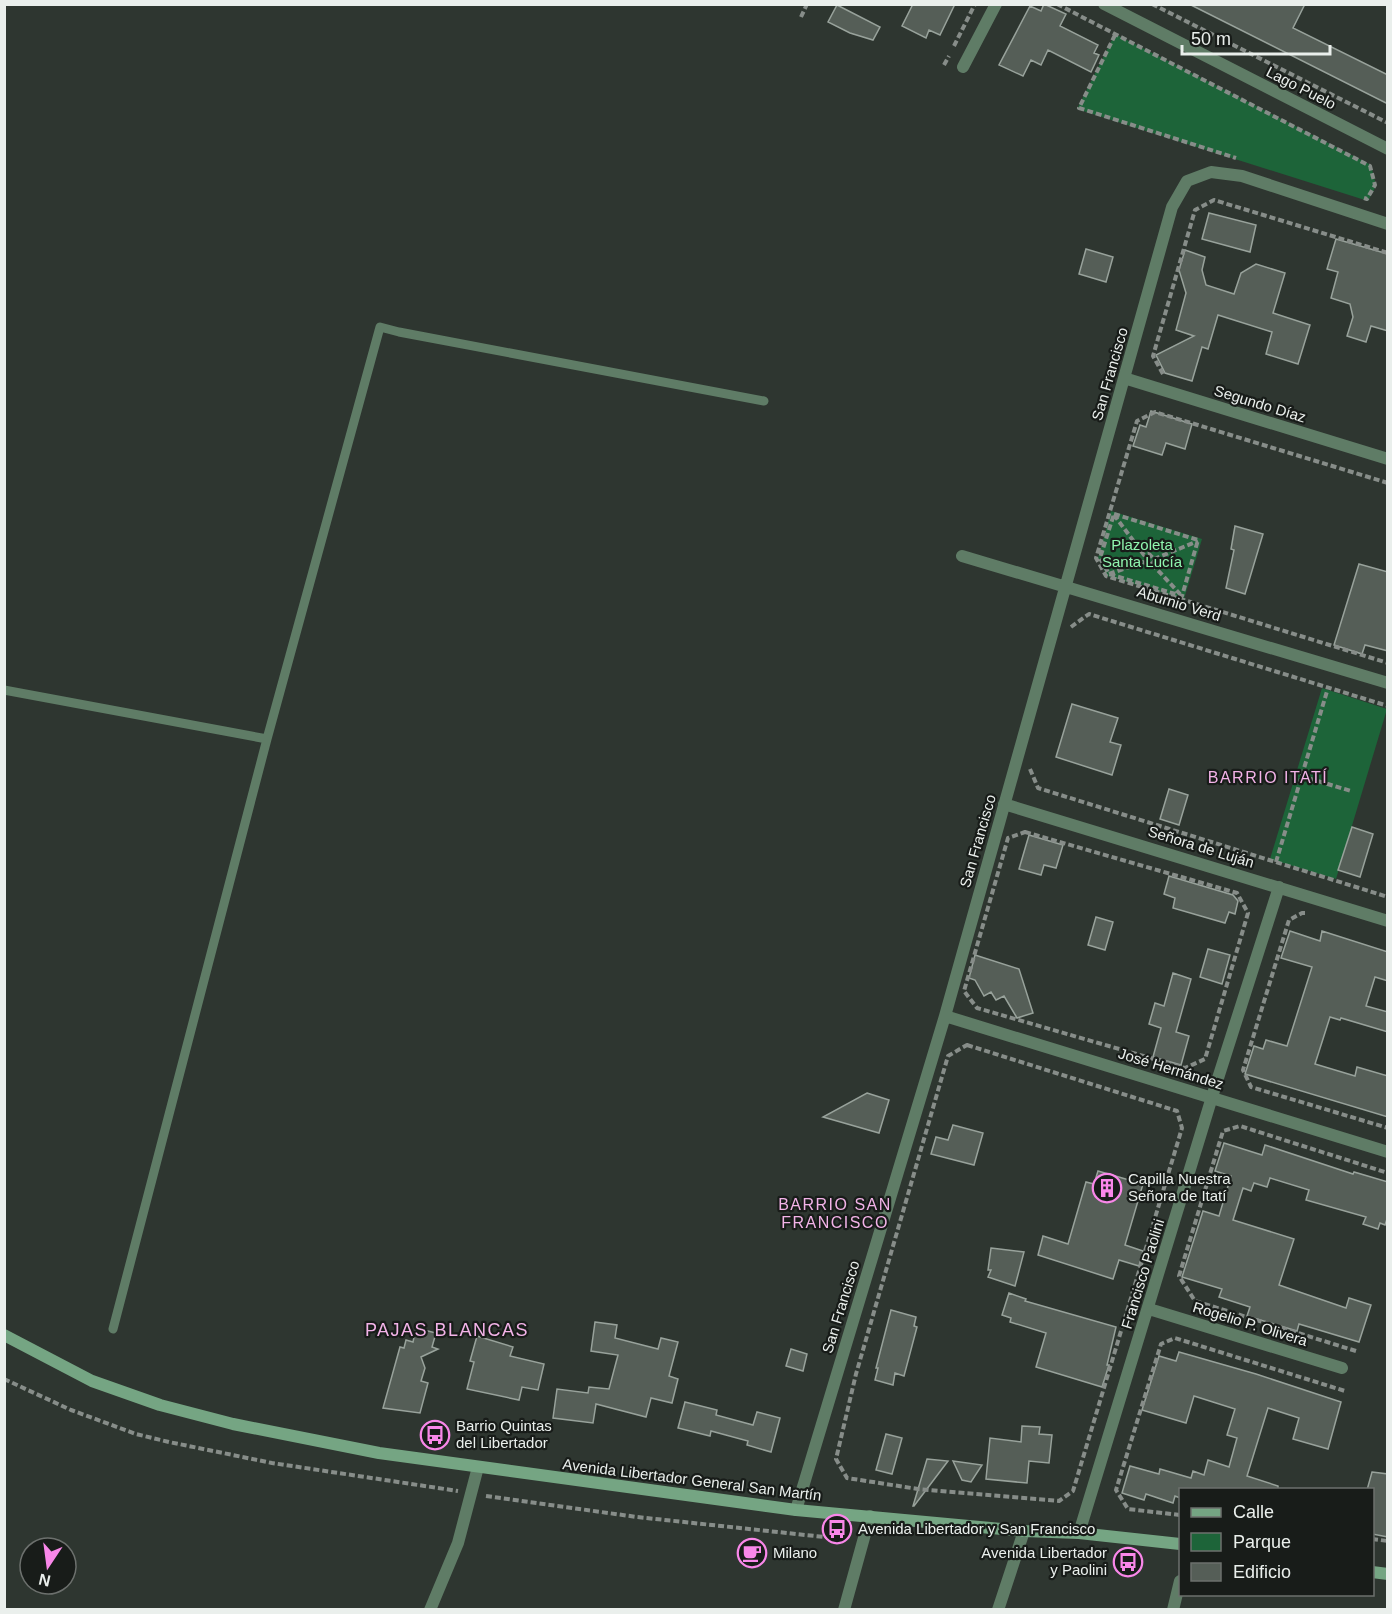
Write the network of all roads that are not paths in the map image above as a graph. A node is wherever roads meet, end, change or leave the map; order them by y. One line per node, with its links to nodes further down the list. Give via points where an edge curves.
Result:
1 (996, 4): 3 (street)
2 (1104, 4): 4 (street, Lago Puelo)
3 (963, 67)
4 (1388, 149)
5 (1386, 221): 6 (street, San Francisco, via 1242,176 1211,172 1187,182 1172,207)
6 (1124, 378): 8 (street, Segundo Díaz); 10 (street, San Francisco)
7 (764, 401): 13 (lane, via 380,327)
8 (1388, 459)
9 (962, 556): 10 (street, Aburnio Verd)
10 (1067, 586): 11 (street, Aburnio Verd); 14 (street, San Francisco)
11 (1388, 683)
12 (4, 690): 13 (lane)
13 (267, 739): 21 (lane)
14 (1004, 804): 15 (street, Señora de Luján); 17 (street, San Francisco)
15 (1279, 887): 16 (street, Señora de Luján); 18 (street, Francisco Paolini)
16 (1388, 921)
17 (945, 1016): 18 (street, José Hernández); 25 (street, San Francisco)
18 (1212, 1097): 19 (street, José Hernández); 20 (street, Francisco Paolini)
19 (1388, 1152)
20 (1149, 1309): 23 (street, Rogelio P. Olivera); 28 (street, Francisco Paolini)
21 (113, 1329)
22 (4, 1335): 24 (main road, Avenida Libertador General San Martín, via 92,1381 160,1405 379,1453)
23 (1342, 1368)
24 (478, 1467): 25 (main road, Avenida Libertador General San Martín); 31 (street, via 458,1543)
25 (796, 1510): 26 (main road, Avenida Libertador General San Martín)
26 (870, 1516): 27 (main road, Avenida Libertador General San Martín); 32 (street)
27 (1024, 1531): 28 (main road, Avenida Libertador General San Martín); 33 (street)
28 (1079, 1533): 29 (main road, Avenida Libertador General San Martín)
29 (1179, 1544)
30 (1179, 1585): 34 (street)
31 (430, 1610)
32 (844, 1610)
33 (998, 1610)
34 (1173, 1610)

